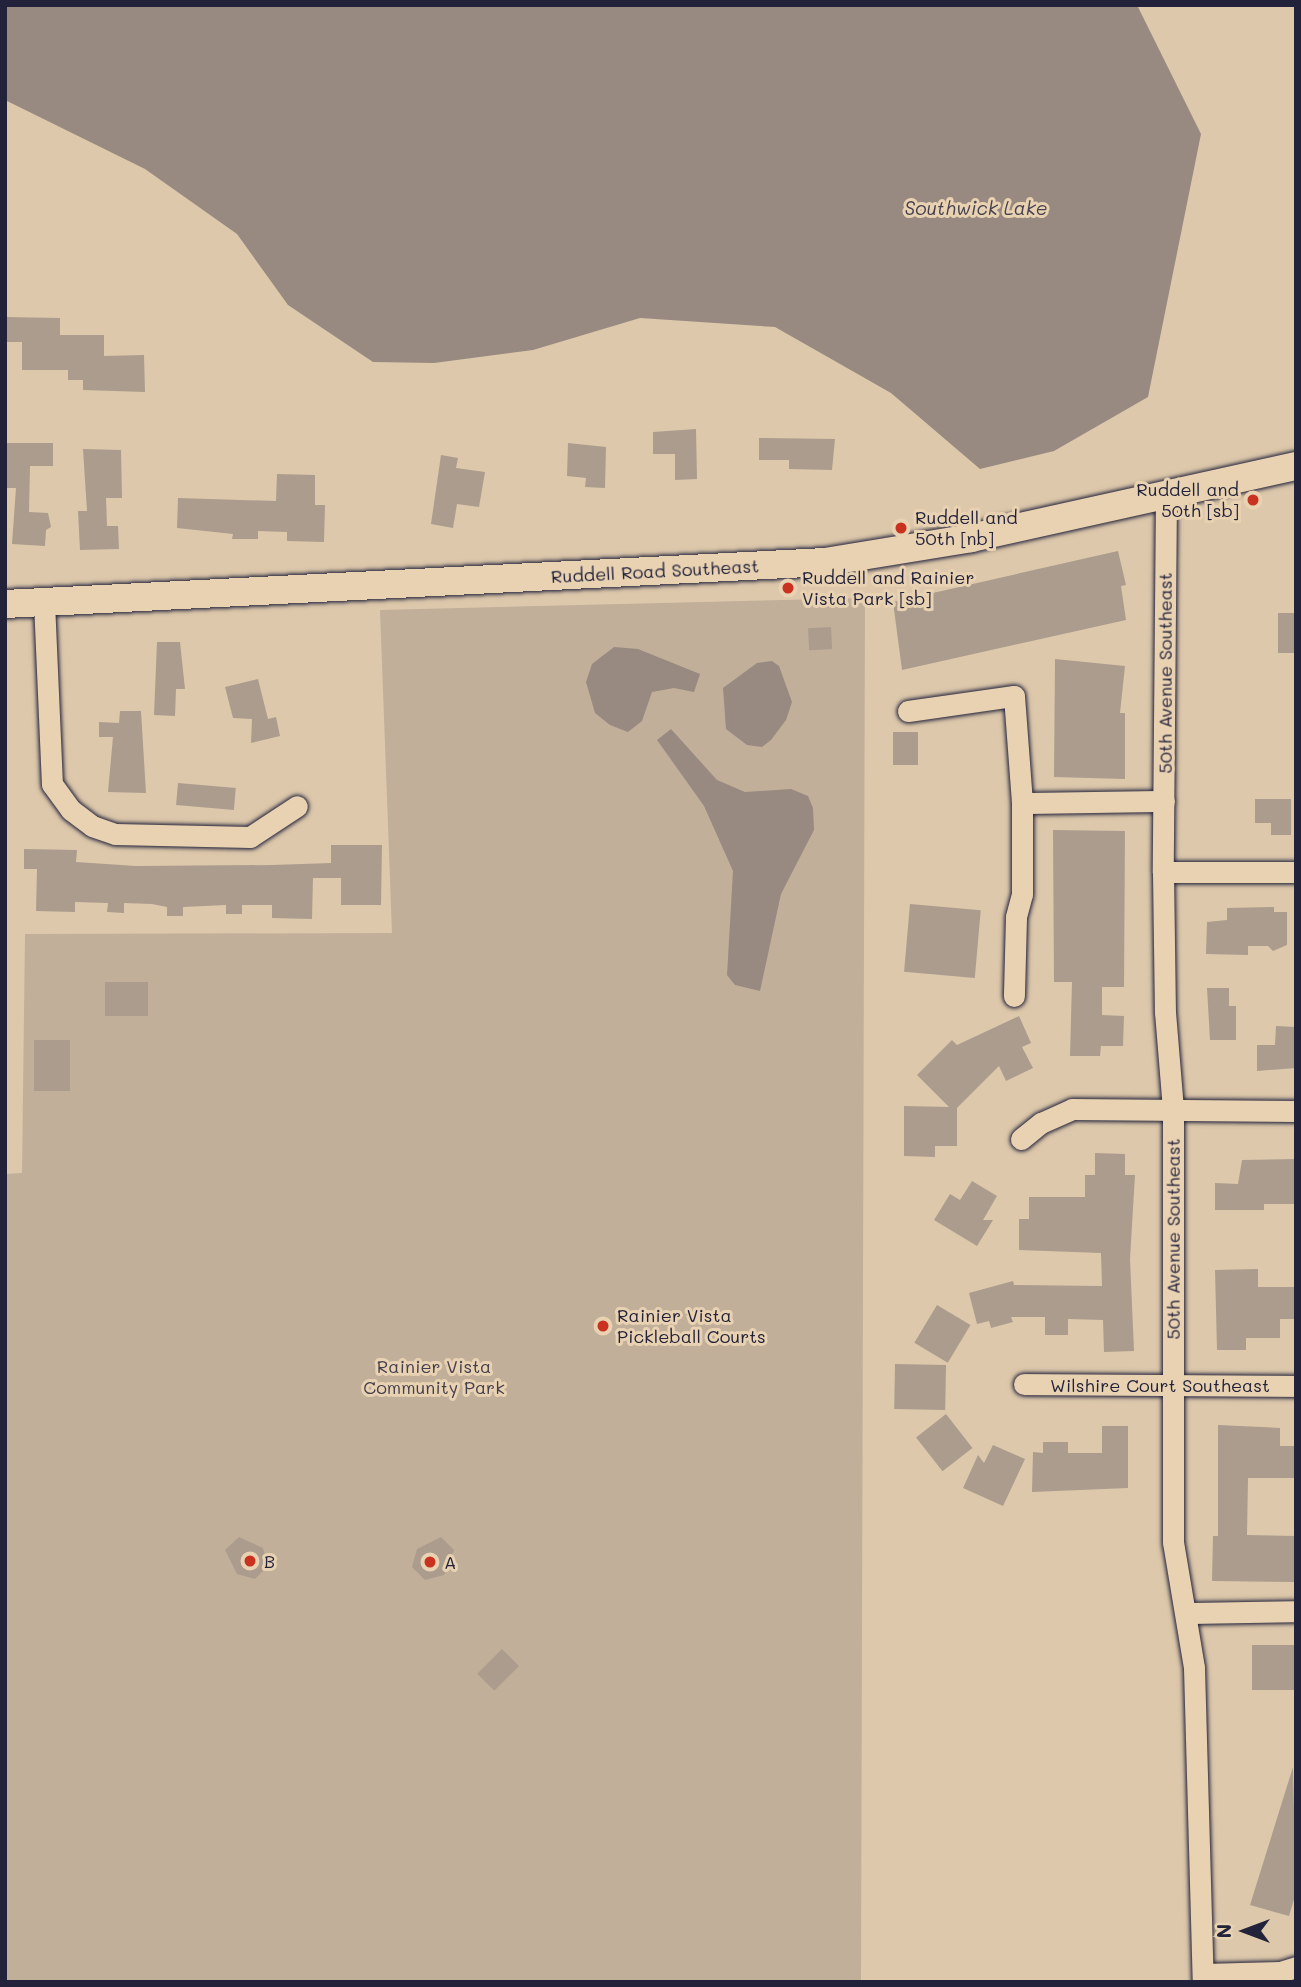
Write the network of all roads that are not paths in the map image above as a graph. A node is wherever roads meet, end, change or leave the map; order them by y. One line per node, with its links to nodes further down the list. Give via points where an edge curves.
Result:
1 (1296, 466): 2 (main road, Ruddell Road Southeast)
2 (1166, 495): 3 (main road, Ruddell Road Southeast, via 918,548 825,562); 6 (street, 50th Avenue Southeast)
3 (44, 602): 4 (main road, Ruddell Road Southeast); 8 (street, via 52,784 71,810 92,827 115,834 250,837)
4 (5, 604)
5 (908, 711): 7 (street, via 1014,696)
6 (1164, 801): 7 (street); 9 (street, 50th Avenue Southeast)
7 (1022, 803): 11 (street, via 1022,894 1016,917)
8 (297, 806)
9 (1163, 872): 10 (street); 12 (street, 50th Avenue Southeast, via 1164,1012)
10 (1296, 872)
11 (1014, 996)
12 (1173, 1110): 13 (street); 14 (street, via 1072,1109 1041,1123); 16 (street, 50th Avenue Southeast)
13 (1296, 1111)
14 (1021, 1139)
15 (1024, 1384): 16 (street, Wilshire Court Southeast)
16 (1174, 1385): 17 (street, Wilshire Court Southeast); 19 (street, 50th Avenue Southeast, via 1173,1542)
17 (1296, 1386)
18 (1296, 1611): 19 (street)
19 (1186, 1614): 21 (street, 50th Avenue Southeast, via 1194,1668)
20 (1296, 1967): 21 (street)
21 (1203, 1978)

